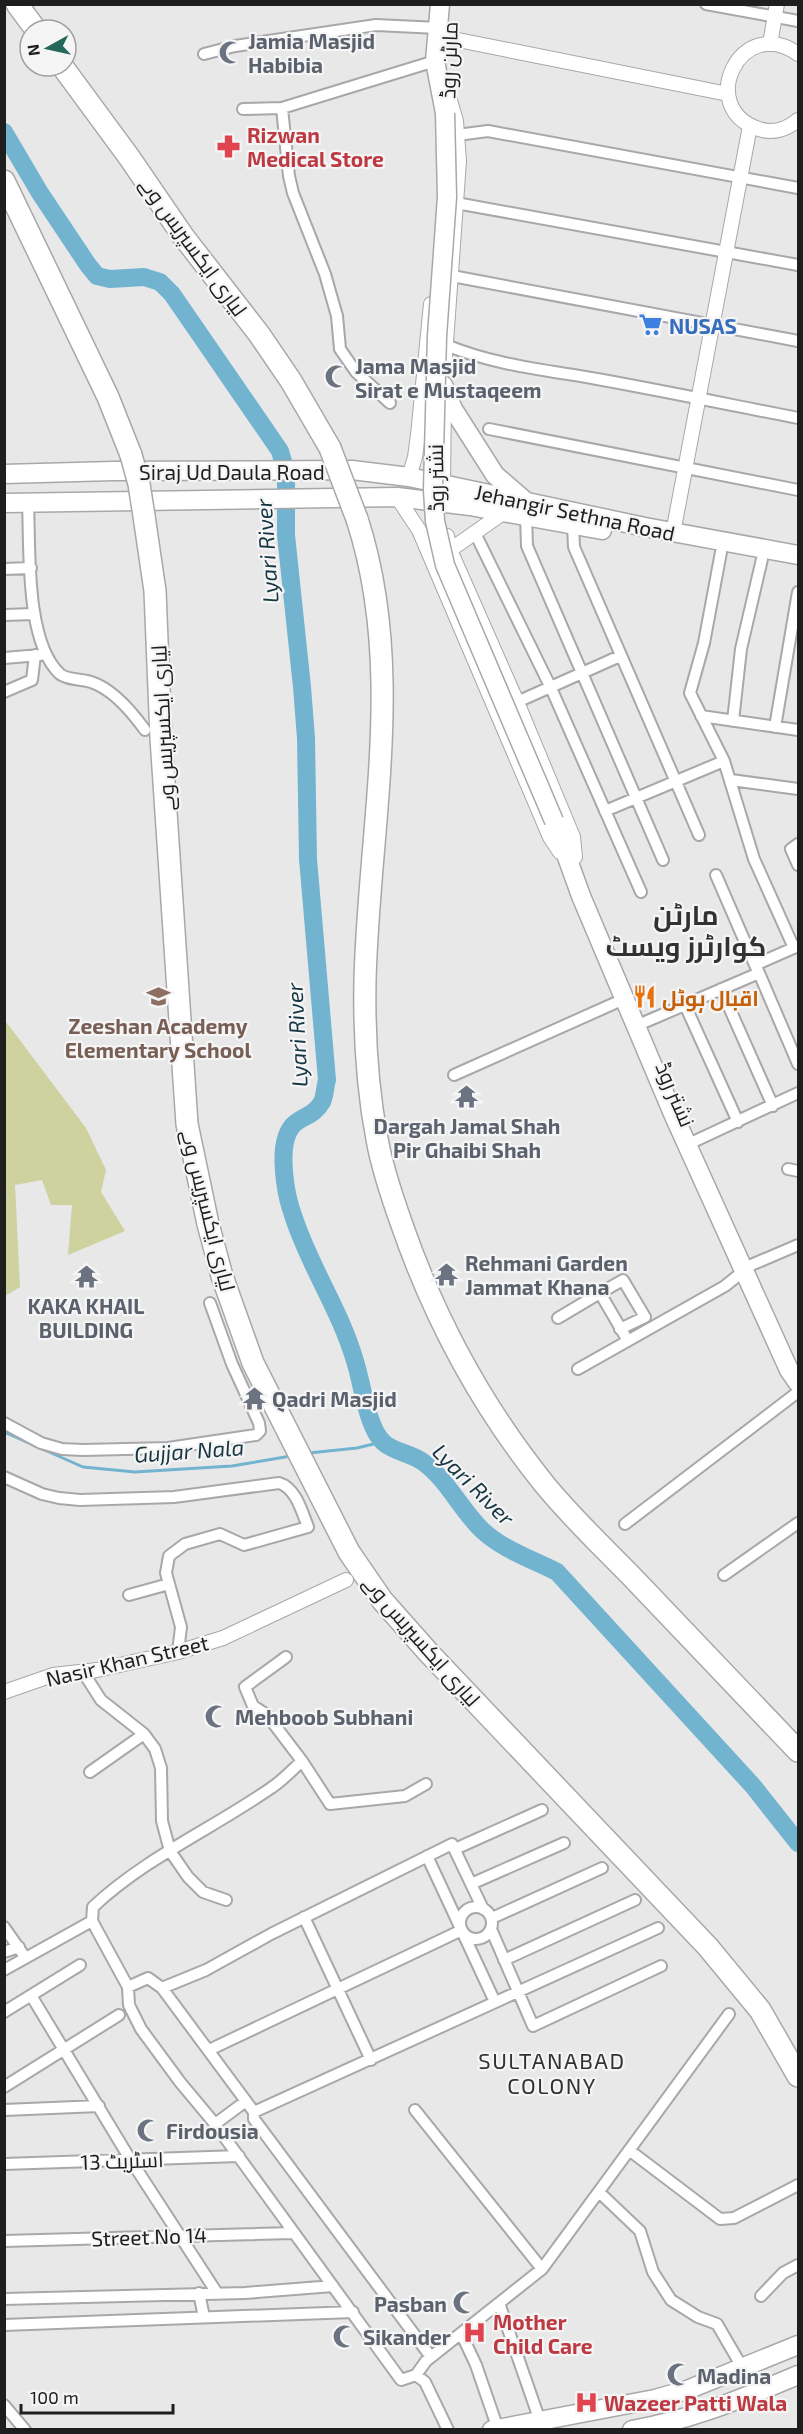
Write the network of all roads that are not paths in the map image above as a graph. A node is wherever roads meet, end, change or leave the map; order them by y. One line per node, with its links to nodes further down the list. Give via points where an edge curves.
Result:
1 (17, 4): 6 (highway)
2 (440, 4): 8 (main road, مارٹن روڈ)
3 (450, 4): 8 (main road, مارٹن روڈ)
4 (705, 4): 5 (street)
5 (776, 11): 7 (street); 9 (street)
6 (27, 18)
7 (798, 21)
8 (442, 33): 10 (street, via 376,24); 12 (main road, مارٹن روڈ); 14 (main road, مارٹن روڈ); 15 (street)
9 (770, 44): 11 (street); 15 (street, via 755,46 733,65)
10 (204, 54)
11 (798, 54)
12 (435, 61): 16 (street); 18 (main road, مارٹن روڈ); 37 (street, نشتر روڈ, via 440,192)
13 (71, 78): 128 (highway, لیاری ایکسپریس وے, bridge, via 291,381 330,448 361,532 376,601 382,681 365,970 366,1046 377,1140 420,1274 477,1388 546,1486)
14 (446, 86): 18 (main road, مارٹن روڈ); 21 (street, نشتر روڈ)
15 (728, 94): 20 (street, via 736,112)
16 (282, 108): 17 (street); 34 (street, via 293,193 325,274 337,316 340,349 356,372)
17 (243, 110)
18 (446, 113): 87 (main road, نشتر روڈ, bridge, via 447,197 433,460 435,521 445,565)
19 (798, 120): 20 (street, via 777,130)
20 (750, 126): 22 (street)
21 (457, 135): 22 (street, via 488,131); 25 (street, نشتر روڈ)
22 (741, 177): 24 (street); 26 (street)
23 (4, 181): 167 (highway, لیاری ایکسپریس وے, bridge, via 108,397 139,484 155,591 187,1124 210,1234 253,1363 349,1552 382,1600 703,1941 760,2010)
24 (798, 188)
25 (456, 203): 26 (street); 28 (street, نشتر روڈ)
26 (727, 252): 27 (street); 29 (street)
27 (798, 265)
28 (452, 276): 29 (street); 31 (street, نشتر روڈ)
29 (713, 325): 30 (street); 33 (street)
30 (798, 341)
31 (446, 345): 32 (street, نشتر روڈ); 33 (street, via 472,356 552,373)
32 (443, 385): 38 (street, نشتر روڈ); 49 (main road, via 453,409 495,475)
33 (699, 398): 35 (street); 39 (street)
34 (390, 403)
35 (798, 418)
36 (489, 429): 39 (street)
37 (418, 435): 38 (street); 42 (street, نشتر روڈ)
38 (444, 437): 44 (street, نشتر روڈ)
39 (686, 468): 43 (street); 52 (street)
40 (352, 470): 41 (main road, Siraj Ud Daula Road, bridge); 42 (main road, Jehangir Sethna Road)
41 (4, 474)
42 (409, 477): 44 (main road, Jehangir Sethna Road)
43 (798, 490)
44 (441, 493): 46 (main road, Jehangir Sethna Road); 49 (main road, Jehangir Sethna Road); 50 (main road, Jehangir Sethna Road); 54 (street, نشتر روڈ)
45 (357, 496): 46 (main road, Jehangir Sethna Road); 48 (main road, Siraj Ud Daula Road, bridge)
46 (397, 497): 87 (street, نشتر روڈ, via 419,530 550,837)
47 (4, 502): 48 (main road, Siraj Ud Daula Road)
48 (28, 502): 59 (street)
49 (526, 509): 50 (main road, Jehangir Sethna Road); 51 (main road, Jehangir Sethna Road); 52 (main road, Jehangir Sethna Road); 70 (street, via 526,546)
50 (503, 513): 53 (street)
51 (573, 525): 55 (main road, Jehangir Sethna Road); 67 (street, via 574,547)
52 (673, 532): 56 (main road, Jehangir Sethna Road)
53 (475, 533): 54 (street); 71 (street)
54 (450, 550): 73 (street, نشتر روڈ)
55 (721, 552): 57 (main road, Jehangir Sethna Road); 74 (street, via 690,693)
56 (798, 555)
57 (762, 559): 58 (main road, Jehangir Sethna Road); 75 (street, via 741,649)
58 (798, 566)
59 (31, 568): 60 (street); 62 (street)
60 (4, 569)
61 (798, 592): 64 (street)
62 (34, 614): 63 (street); 65 (street)
63 (4, 615)
64 (795, 634): 66 (street)
65 (40, 655): 68 (street); 72 (street, via 32,680); 77 (street, via 61,674 99,685 130,710)
66 (787, 655): 69 (street); 76 (street)
67 (620, 656): 70 (street); 81 (street)
68 (4, 657)
69 (798, 657)
70 (582, 675): 71 (street); 83 (street)
71 (551, 688): 73 (street); 84 (street)
72 (4, 692)
73 (517, 702): 87 (street, نشتر روڈ, via 573,837)
74 (701, 716): 75 (street); 79 (street)
75 (733, 721): 76 (street)
76 (775, 727): 78 (street)
77 (146, 730)
78 (798, 730)
79 (724, 761): 80 (street); 81 (street)
80 (730, 780): 82 (street); 92 (street, via 754,859)
81 (674, 783): 83 (street); 85 (street)
82 (798, 789)
83 (636, 799): 84 (street); 88 (street)
84 (605, 812): 91 (street)
85 (699, 835)
86 (798, 844): 89 (street, via 791,849)
87 (572, 857): 95 (main road, نشتر روڈ); 97 (main road, نشتر روڈ)
88 (663, 860)
89 (798, 865)
90 (716, 875): 93 (street)
91 (641, 892)
92 (796, 947): 93 (street)
93 (757, 969): 94 (street); 98 (street)
94 (720, 989): 96 (street); 101 (street)
95 (624, 999): 99 (street); 105 (main road, نشتر روڈ)
96 (685, 1005): 97 (street); 102 (street)
97 (645, 1022): 103 (main road, نشتر روڈ)
98 (798, 1064)
99 (454, 1075)
100 (798, 1093): 101 (street)
101 (772, 1106): 102 (street)
102 (738, 1122): 103 (street)
103 (695, 1141): 105 (main road, نشتر روڈ)
104 (798, 1245): 105 (street)
105 (747, 1268): 110 (street, via 725,1286); 111 (main road, نشتر روڈ); 113 (main road, نشتر روڈ)
106 (600, 1293): 108 (street); 109 (street); 109 (street, via 622,1280 645,1317)
107 (210, 1303): 115 (street, via 259,1423 256,1435 168,1448 62,1449 41,1443)
108 (558, 1318)
109 (620, 1329): 110 (street)
110 (628, 1341): 112 (street)
111 (798, 1367)
112 (579, 1369)
113 (798, 1383)
114 (798, 1392): 118 (street)
115 (4, 1423)
116 (4, 1477): 121 (street, via 42,1494 81,1500 174,1497 279,1483 289,1488 308,1527 244,1545 220,1534 185,1544 168,1556)
117 (798, 1523): 119 (street)
118 (625, 1524)
119 (724, 1575)
120 (346, 1580): 123 (street, Nasir Khan Street, via 223,1638)
121 (169, 1584): 122 (street); 123 (street, via 181,1626)
122 (129, 1595)
123 (178, 1652): 125 (street, Nasir Khan Street)
124 (286, 1658): 129 (street, via 244,1687 253,1706 267,1715)
125 (83, 1672): 126 (street, Nasir Khan Street, via 53,1675); 127 (street, via 101,1700)
126 (4, 1692)
127 (144, 1734): 130 (street); 135 (street, via 155,1749 161,1768 162,1821)
128 (798, 1751)
129 (302, 1761): 131 (street, via 330,1804 405,1796); 135 (street, via 272,1787)
130 (90, 1772)
131 (426, 1784)
132 (542, 1810): 134 (street)
133 (564, 1843): 138 (street)
134 (454, 1850): 136 (street, via 452,1844); 138 (street)
135 (170, 1851): 139 (street, via 203,1892); 143 (street, via 93,1906)
136 (427, 1856): 142 (street); 147 (street)
137 (602, 1868): 144 (street)
138 (471, 1884): 141 (street)
139 (226, 1900)
140 (635, 1900): 151 (street)
141 (483, 1909): 144 (street); 147 (street, via 472,1908 464,1913)
142 (304, 1917): 156 (street, via 206,1970); 157 (street)
143 (92, 1921): 150 (street); 155 (street)
144 (491, 1924): 147 (street, via 484,1937 476,1939); 151 (street)
145 (4, 1927): 148 (street)
146 (658, 1928): 158 (street)
147 (462, 1930): 157 (street); 160 (street)
148 (19, 1947): 149 (street); 150 (street)
149 (4, 1952)
150 (25, 1957): 154 (street)
151 (504, 1960): 158 (street)
152 (80, 1965): 159 (street)
153 (661, 1966): 158 (street, via 533,2026)
154 (4, 1970)
155 (128, 1987): 156 (street, via 148,1978); 174 (street, via 129,2006 141,2029)
156 (162, 1988): 165 (street)
157 (337, 1989): 165 (street); 166 (street)
158 (517, 1992): 160 (street)
159 (32, 1997): 161 (street); 164 (street)
160 (495, 2002): 166 (street)
161 (4, 2012)
162 (729, 2014): 175 (street)
163 (119, 2016): 164 (street)
164 (64, 2050): 168 (street); 170 (street)
165 (209, 2050): 169 (street)
166 (371, 2060): 173 (street)
167 (798, 2076)
168 (4, 2087)
169 (246, 2101): 173 (street); 174 (street)
170 (99, 2106): 171 (street); 177 (street)
171 (4, 2110)
172 (415, 2110): 185 (street)
173 (254, 2112): 197 (street, via 254,2119)
174 (215, 2124): 176 (street)
175 (629, 2150): 179 (street, via 720,2219 734,2218); 180 (street)
176 (239, 2157): 177 (street, اسٹریٹ 13); 181 (street)
177 (130, 2159): 178 (street, اسٹریٹ 13); 182 (street)
178 (4, 2164)
179 (798, 2186)
180 (598, 2192): 185 (street); 198 (street, via 640,2231 653,2272 671,2300 717,2324)
181 (294, 2233): 182 (street, Street No 14); 186 (street)
182 (178, 2235): 183 (street, Street No 14); 188 (street)
183 (4, 2241)
184 (798, 2265): 189 (street, via 783,2273)
185 (542, 2269): 191 (street)
186 (333, 2286): 188 (street); 192 (street)
187 (199, 2293): 188 (street); 190 (street); 193 (street)
188 (217, 2293)
189 (761, 2296)
190 (4, 2299)
191 (500, 2303): 195 (street); 202 (street)
192 (353, 2312): 193 (street); 199 (street, via 401,2380)
193 (204, 2317): 194 (street)
194 (4, 2325)
195 (461, 2333): 197 (street); 204 (street, via 476,2365)
196 (798, 2345): 198 (main road)
197 (431, 2357): 199 (street)
198 (742, 2367): 202 (main road, via 656,2399)
199 (416, 2375): 207 (street, via 424,2382)
200 (798, 2375): 203 (main road)
201 (4, 2405): 206 (street)
202 (540, 2421): 204 (main road)
203 (690, 2424): 205 (main road)
204 (495, 2429)
205 (633, 2429)
206 (25, 2430)
207 (448, 2430)

